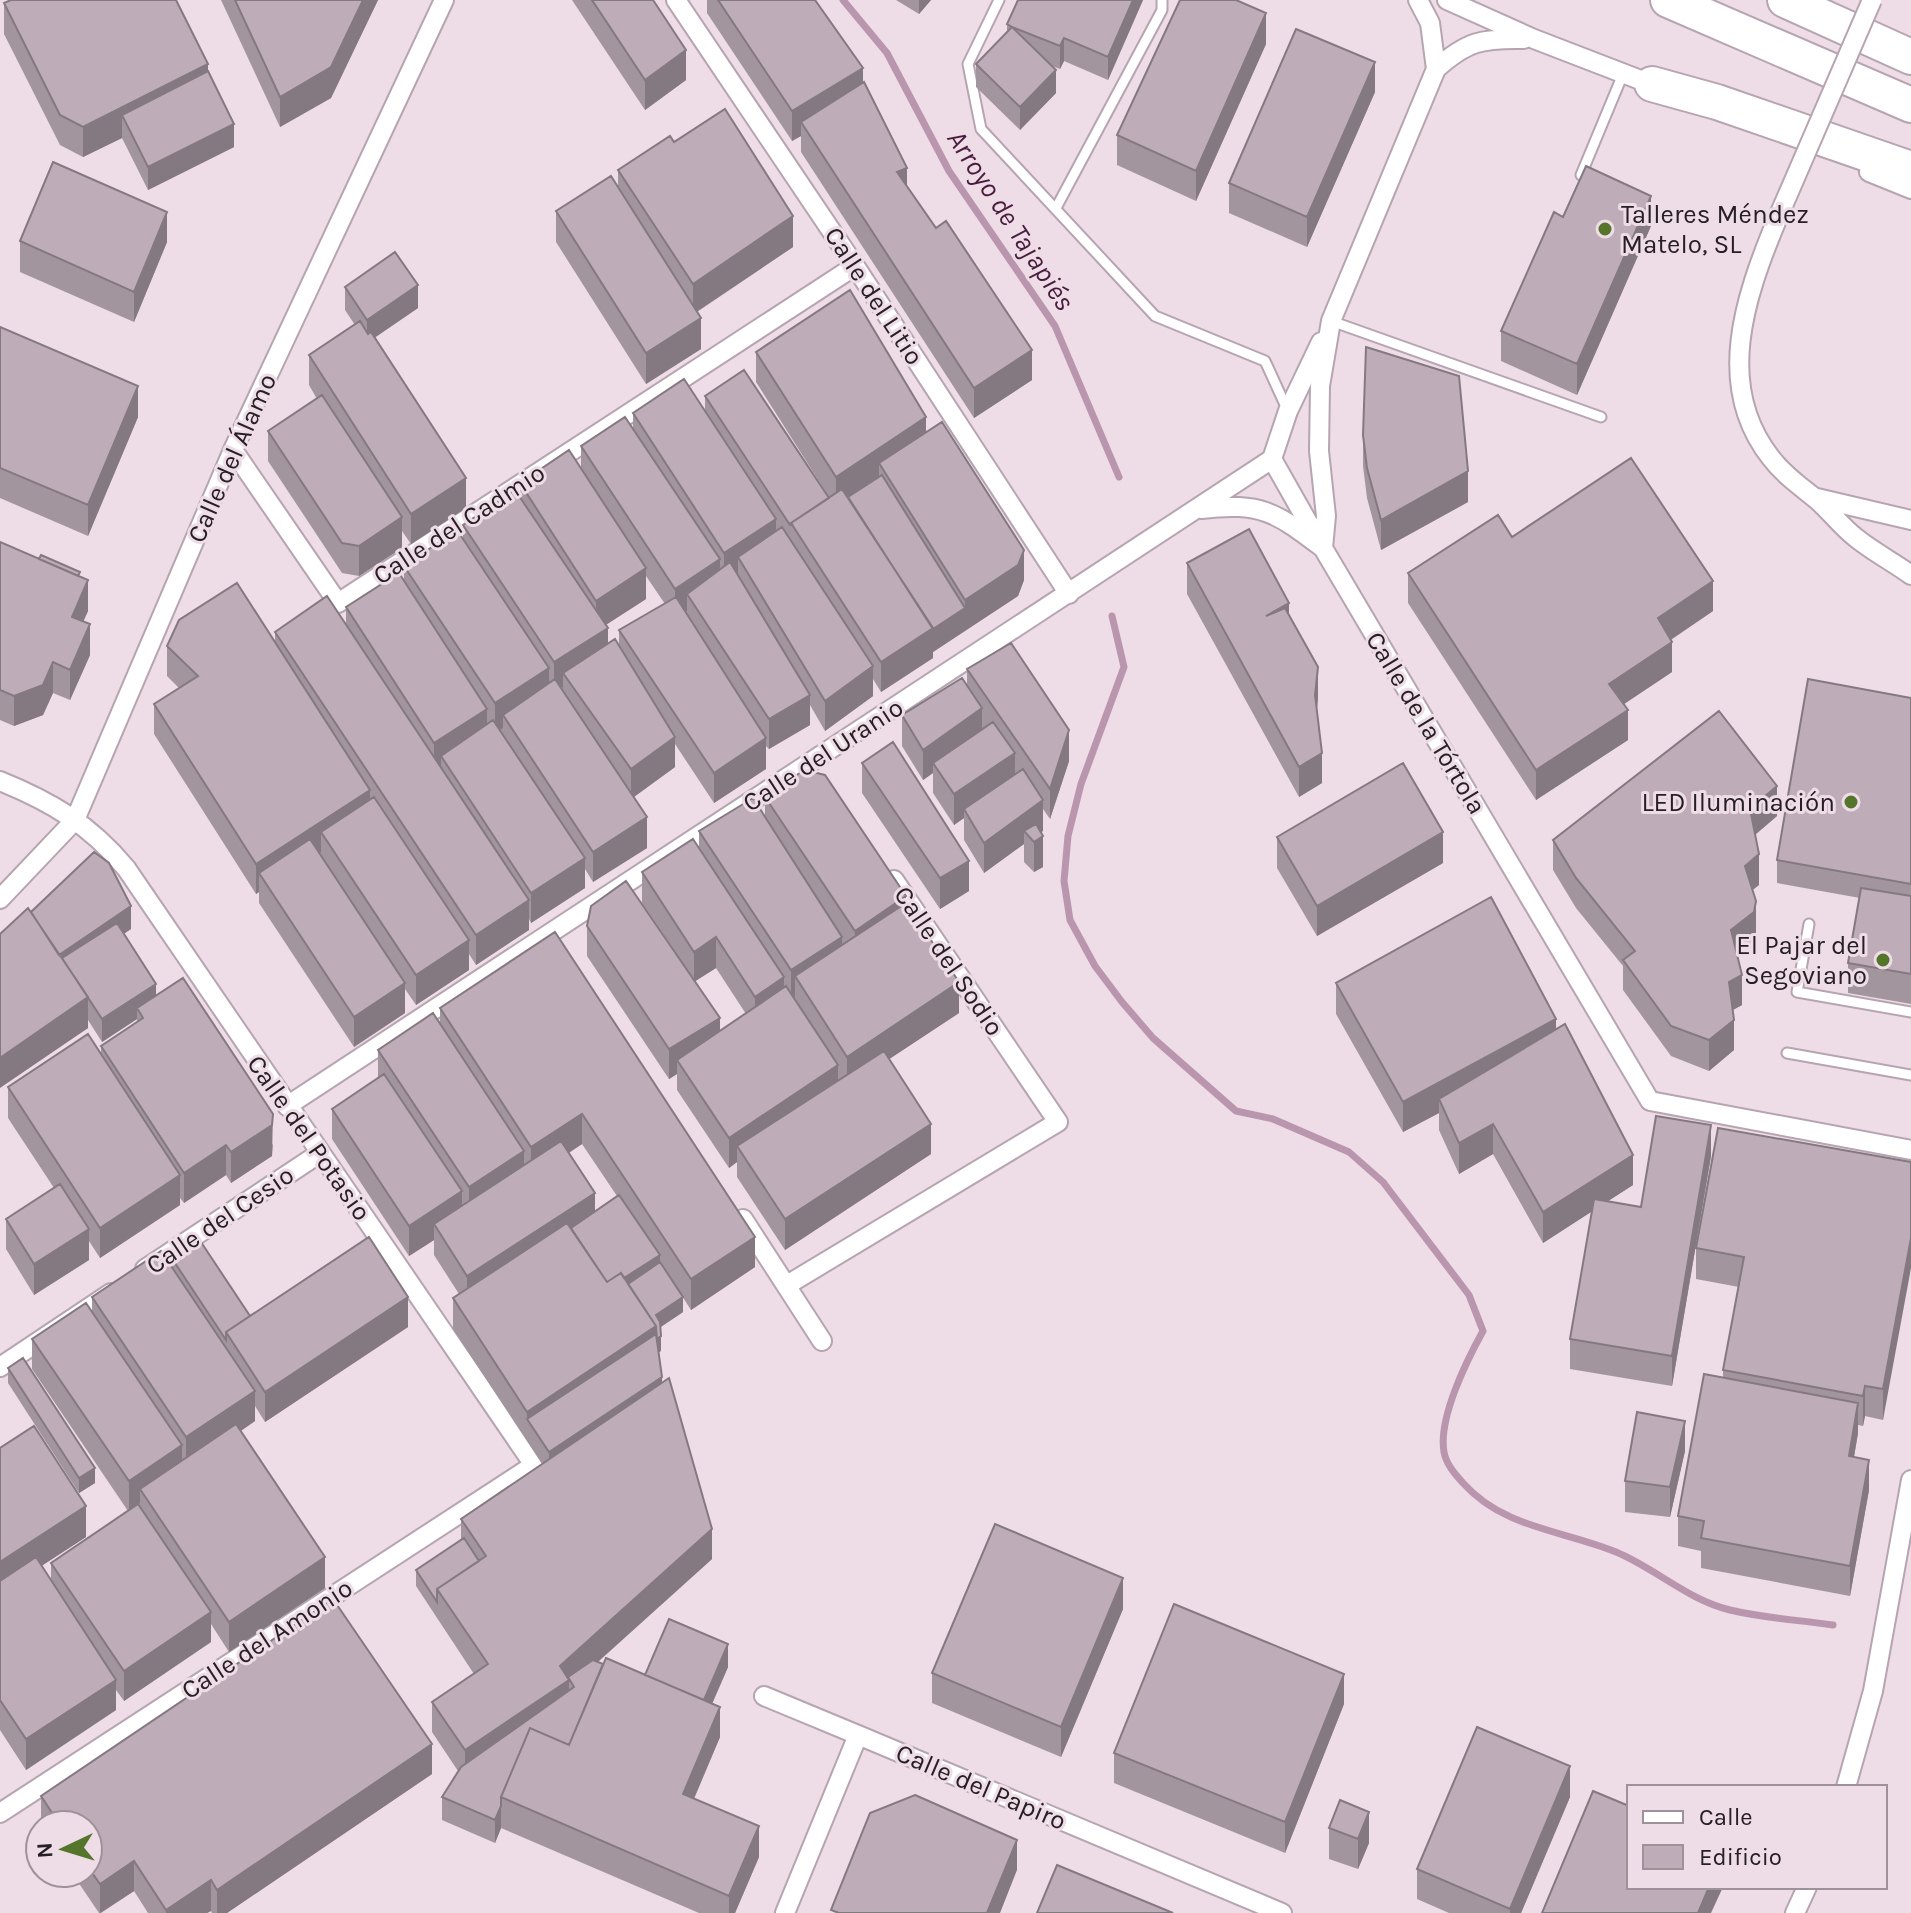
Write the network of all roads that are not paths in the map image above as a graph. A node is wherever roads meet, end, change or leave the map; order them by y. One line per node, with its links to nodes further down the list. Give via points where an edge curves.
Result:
1 (444, 0): 25 (street, Calle del Álamo)
2 (676, 0): 21 (street, Calle del Litio)
3 (999, 0): 20 (lane, via 968,64 981,129)
4 (1162, 0): 20 (lane, via 1162,10)
5 (1418, 0): 14 (street, via 1430,23)
6 (1447, 0): 11 (street)
7 (1668, 0): 16 (highway)
8 (1785, 0): 10 (highway)
9 (1872, 0): 27 (street, bridge, via 1752,278 1741,320 1740,386 1748,416 1769,456)
10 (1848, 27): 12 (highway); 13 (highway)
11 (1534, 39): 14 (street, via 1487,38 1457,50); 15 (street)
12 (1911, 47)
13 (1911, 57)
14 (1436, 69): 22 (street)
15 (1637, 79): 17 (highway); 18 (lane); 19 (street)
16 (1911, 105)
17 (1911, 169)
18 (1581, 175)
19 (1911, 189)
20 (1056, 208): 23 (lane, via 1155,316 1265,361)
21 (855, 266): 25 (street, Calle del Cadmio, via 338,603); 32 (street, Calle del Litio)
22 (1331, 321): 23 (street); 24 (lane); 30 (street, via 1320,386)
23 (1288, 411): 26 (street)
24 (1601, 417)
25 (233, 450): 34 (street, Calle del Álamo)
26 (1272, 459): 28 (street, Calle del Uranio); 30 (street, Calle de la Tórtola)
27 (1815, 498): 29 (street); 31 (street, via 1855,537)
28 (1198, 509): 30 (street, via 1265,509); 32 (street, Calle del Uranio)
29 (1911, 520)
30 (1323, 548): 42 (street, Calle de la Tórtola, via 1650,1101)
31 (1911, 575)
32 (1069, 594): 41 (street, Calle del Uranio, via 818,768)
33 (0, 781): 34 (street, Calle del Potasio)
34 (75, 820): 36 (street, Calle del Álamo); 41 (street, Calle del Potasio, via 98,835 126,868)
35 (883, 864): 45 (street, Calle del Sodio, via 1058,1122)
36 (0, 899)
37 (1809, 924): 38 (lane, via 1797,992)
38 (1911, 1012)
39 (1787, 1053): 40 (lane)
40 (1911, 1075)
41 (287, 1106): 43 (street, Calle del Potasio)
42 (1911, 1150)
43 (320, 1153): 47 (street, Calle del Cesio); 48 (street, Calle del Potasio)
44 (737, 1209): 45 (street)
45 (787, 1285): 46 (street)
46 (822, 1341)
47 (0, 1367)
48 (534, 1465): 53 (street, Calle del Amonio)
49 (1911, 1480): 52 (street, via 1873,1691)
50 (764, 1696): 51 (street, Calle del Papiro)
51 (858, 1735): 55 (street); 56 (street, Calle del Papiro)
52 (1847, 1785)
53 (0, 1813)
54 (1806, 1889): 57 (street)
55 (785, 1913)
56 (1282, 1913)
57 (1795, 1913)

